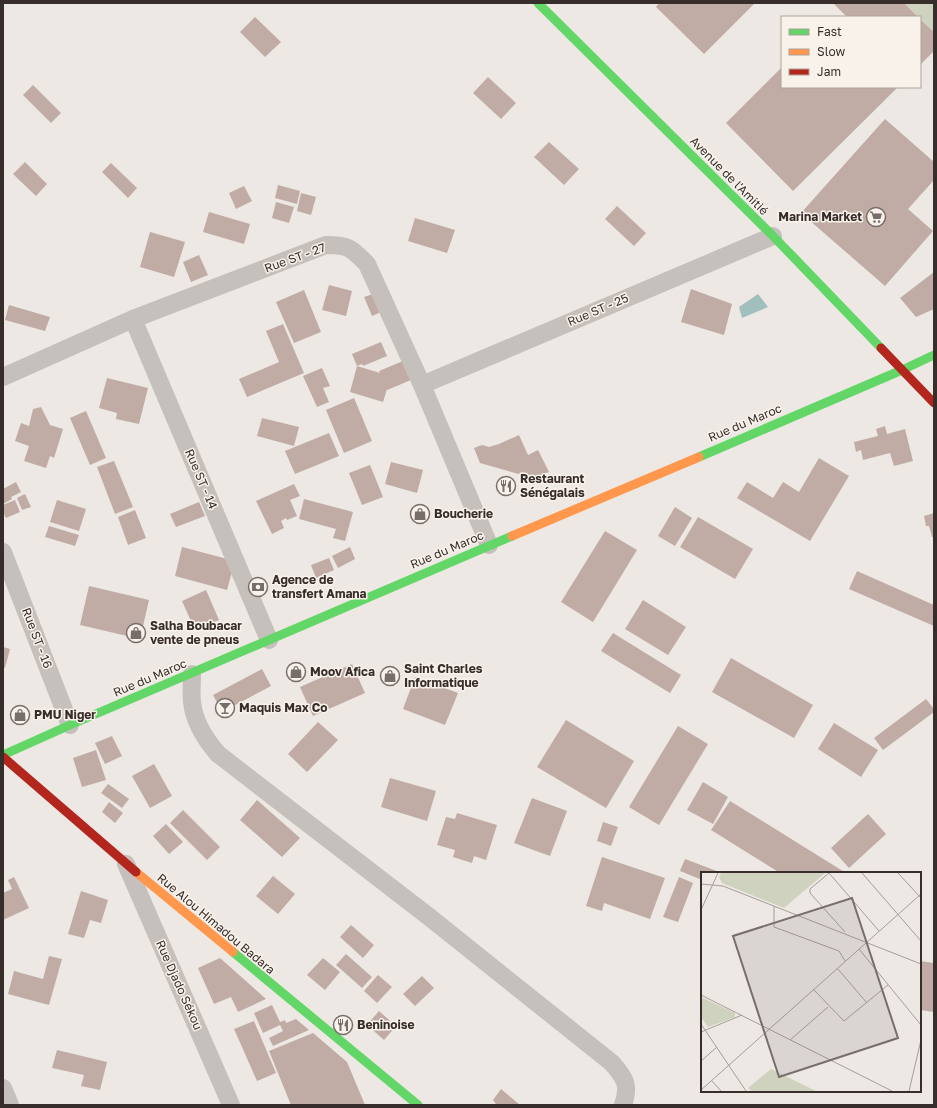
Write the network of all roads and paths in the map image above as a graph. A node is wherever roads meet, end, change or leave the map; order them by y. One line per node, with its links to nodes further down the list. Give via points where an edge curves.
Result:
1 (538, 3): 2 (street, Avenue de l'Amitié)
2 (773, 236): 5 (street, Avenue de l'Amitié); 7 (street, Rue ST - 25)
3 (133, 319): 6 (street, Rue ST - 27); 7 (street, Rue ST - 27, via 326,245 341,245 354,250 367,264); 11 (street, Rue ST - 14)
4 (934, 355): 5 (street, Rue du Maroc)
5 (902, 370): 8 (street, Avenue de l'Amitié); 9 (street, Rue du Maroc)
6 (3, 378)
7 (422, 385): 9 (street, Rue ST - 27)
8 (934, 403)
9 (489, 545): 11 (street, Rue du Maroc)
10 (3, 552): 13 (street, Rue ST - 16)
11 (269, 640): 12 (street, Rue du Maroc)
12 (192, 674): 13 (street, Rue du Maroc); 20 (street, via 192,702 196,720 205,739 218,754 428,916 612,1063 622,1074 627,1086)
13 (70, 725): 14 (street, Rue du Maroc)
14 (3, 756): 15 (street, Rue Alou Himadou Badara)
15 (126, 864): 18 (street, Rue Djado Sékou); 19 (street, Rue Alou Himadou Badara)
16 (3, 1088): 17 (street)
17 (10, 1105)
18 (231, 1105)
19 (418, 1105)
20 (623, 1105)

